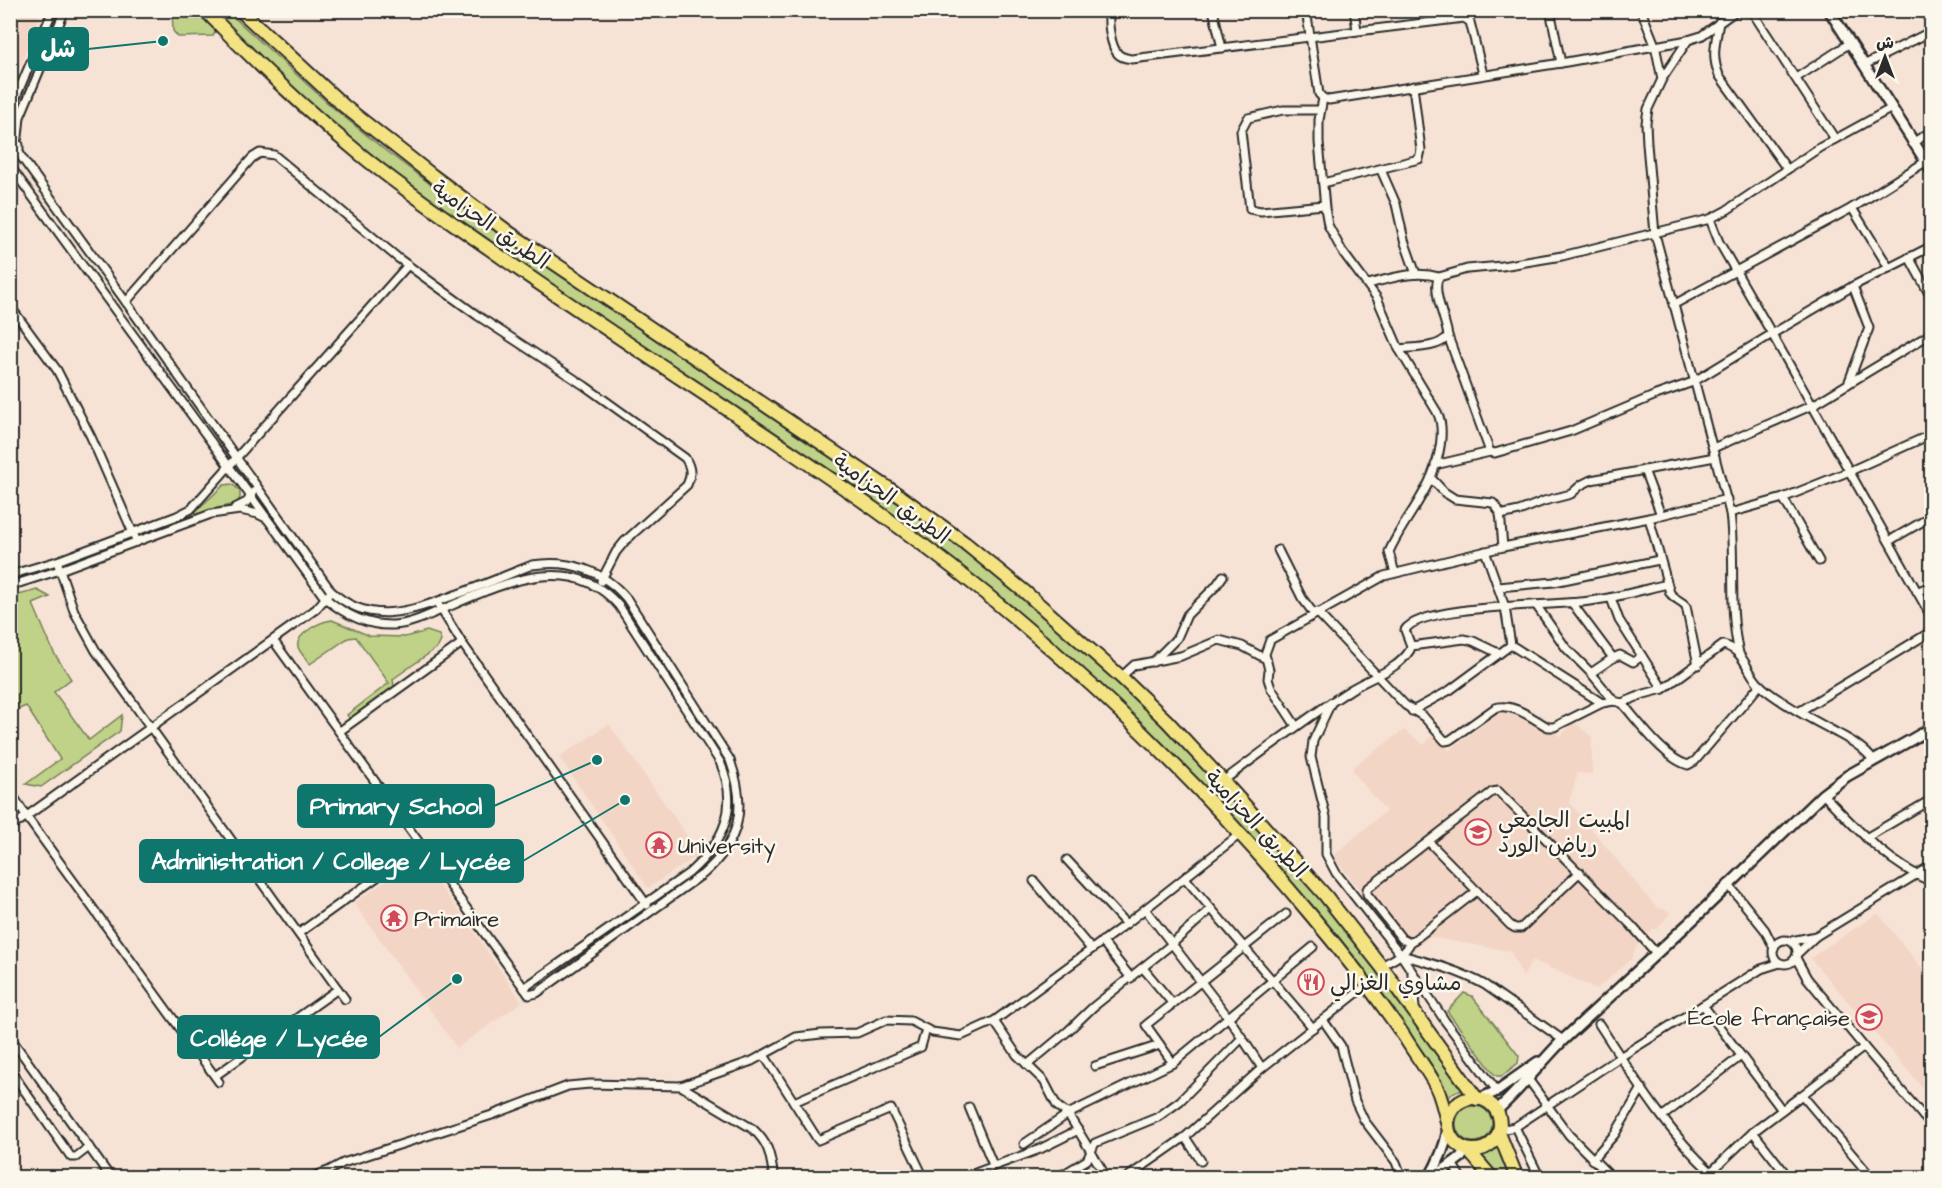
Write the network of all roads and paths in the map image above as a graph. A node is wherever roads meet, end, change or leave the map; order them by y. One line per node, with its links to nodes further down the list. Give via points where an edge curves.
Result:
1 (53, 10): 22 (street)
2 (65, 10): 25 (street)
3 (205, 10): 158 (highway, الطريق الحزامية, via 320,120 414,196 868,505 979,587 1155,745)
4 (240, 10): 139 (highway, الطريق الحزامية, via 344,106 433,176 511,234 965,543)
5 (1111, 10): 26 (street, via 1108,23 1115,50 1124,58)
6 (1214, 10): 26 (street)
7 (1306, 10): 20 (street)
8 (1354, 10): 18 (street)
9 (1550, 10): 27 (street)
10 (1641, 10): 24 (street)
11 (1737, 10): 16 (street)
12 (1751, 10): 30 (street)
13 (1829, 10): 23 (main road)
14 (1924, 10): 17 (street)
15 (1464, 14): 18 (street); 29 (street, via 1470,22)
16 (1719, 22): 21 (street, via 1701,36); 46 (street, via 1714,52 1719,75)
17 (1932, 25)
18 (1357, 30): 20 (street)
19 (1932, 31): 28 (street)
20 (1310, 37): 26 (street); 33 (street, via 1319,94)
21 (1688, 40): 24 (street); 31 (street)
22 (40, 42): 25 (street); 36 (street)
23 (1850, 43): 28 (main road); 30 (street)
24 (1655, 45): 27 (street); 31 (street)
25 (50, 46): 39 (street, via 20,117)
26 (1222, 48)
27 (1561, 63): 29 (street)
28 (1864, 65): 34 (main road)
29 (1483, 74): 32 (street)
30 (1796, 78): 40 (street)
31 (1662, 79): 53 (street, via 1646,123)
32 (1413, 86): 33 (street); 47 (street, via 1419,159)
33 (1323, 98): 35 (street)
34 (1890, 109): 40 (street); 41 (main road)
35 (1320, 110): 49 (street); 50 (street, via 1290,110 1248,118 1241,131 1250,209)
36 (10, 111)
37 (10, 129): 39 (street)
38 (1932, 131): 41 (street)
39 (18, 137): 42 (street)
40 (1835, 139): 46 (street)
41 (1912, 143): 44 (main road)
42 (19, 145): 43 (street); 64 (street, via 22,158)
43 (10, 157)
44 (1925, 162): 48 (main road); 51 (street)
45 (10, 166): 79 (street)
46 (1787, 169): 52 (street)
47 (1381, 170): 49 (street); 59 (street, via 1396,204)
48 (1932, 171)
49 (1323, 183): 50 (street)
50 (1324, 205): 61 (street, via 1334,240)
51 (1852, 208): 57 (street); 58 (street)
52 (1710, 219): 53 (street); 58 (street)
53 (1655, 234): 60 (street, via 1562,256); 65 (street)
54 (1932, 246): 55 (street)
55 (1909, 257): 57 (street); 63 (street)
56 (408, 265): 64 (street, via 274,155 260,153); 78 (street); 108 (street, via 585,386 690,465 687,485 625,541)
57 (1889, 268): 62 (street)
58 (1736, 271): 65 (street); 68 (street)
59 (1416, 274): 60 (street); 61 (street)
60 (1439, 276): 69 (street, via 1435,288)
61 (1368, 284): 70 (street)
62 (1853, 286): 68 (street); 72 (street, via 1869,328)
63 (1932, 299)
64 (126, 302): 78 (street)
65 (1673, 305): 71 (street)
66 (10, 306): 95 (street, via 57,370 92,437)
67 (1932, 333): 72 (street)
68 (1772, 334): 71 (street); 73 (street)
69 (1448, 336): 70 (street, via 1435,345); 76 (street)
70 (1400, 349): 80 (street, via 1440,417)
71 (1693, 382): 75 (street); 76 (street, via 1571,431)
72 (1848, 384): 73 (street)
73 (1813, 405): 75 (street); 82 (street)
74 (1932, 435): 82 (street)
75 (1713, 448): 77 (street)
76 (1490, 452): 80 (street)
77 (1715, 457): 81 (street); 87 (street)
78 (236, 458): 79 (street); 84 (street)
79 (230, 465): 85 (street); 95 (street, via 191,509)
80 (1435, 465): 83 (street)
81 (1644, 470): 90 (street, via 1585,482 1571,494); 91 (street)
82 (1850, 471): 86 (street); 96 (street)
83 (1431, 478): 90 (street, via 1448,496 1489,502); 105 (street, via 1389,552)
84 (253, 483): 85 (street); 114 (street)
85 (252, 496): 88 (street, via 242,506); 94 (street)
86 (1783, 498): 89 (street); 103 (street)
87 (1727, 499): 89 (street); 91 (street)
88 (230, 510): 94 (street, via 250,511); 97 (street)
89 (1730, 513): 131 (street, via 1734,630)
90 (1500, 514): 98 (street)
91 (1661, 516): 93 (street)
92 (1932, 516): 96 (street)
93 (1649, 518): 98 (street); 101 (street)
94 (268, 519): 117 (street)
95 (133, 533): 97 (street); 102 (street)
96 (1888, 541): 115 (street)
97 (137, 542): 104 (street)
98 (1503, 547): 100 (street)
99 (1278, 550): 123 (street, via 1302,598)
100 (1485, 551): 105 (street); 113 (street)
101 (1659, 560): 109 (street); 113 (street, via 1554,582)
102 (57, 561): 104 (street); 106 (street)
103 (1819, 561)
104 (60, 570): 111 (street); 148 (street, via 87,637)
105 (1395, 573): 123 (street)
106 (10, 575)
107 (1222, 576): 135 (street, via 1187,615 1177,638)
108 (603, 578): 112 (street); 118 (street, via 568,564 544,563); 174 (street, via 627,599 724,750 738,783 738,815 729,846 703,874)
109 (1667, 584): 116 (street); 136 (street, via 1674,599 1686,606)
110 (1932, 585): 115 (street)
111 (10, 586)
112 (598, 586): 122 (street, via 567,575 540,575); 171 (street, via 619,606 720,762 728,786 727,817 714,848 689,873)
113 (1498, 587): 121 (street)
114 (331, 591): 117 (street); 118 (street, via 349,604 374,612 404,612)
115 (1917, 592): 124 (street)
116 (1611, 597): 119 (street); 132 (street, via 1619,620)
117 (325, 598): 122 (street, via 347,613 379,624 403,624); 126 (street)
118 (437, 601): 122 (street)
119 (1572, 603): 120 (street); 133 (street)
120 (1536, 605): 121 (street); 137 (street, via 1566,648)
121 (1505, 607): 128 (street); 129 (street, via 1431,616 1413,622 1405,630)
122 (441, 610): 127 (street)
123 (1316, 613): 134 (street, via 1270,640); 138 (street)
124 (1932, 618)
125 (1932, 632): 146 (street)
126 (273, 640): 148 (street); 150 (street)
127 (462, 643): 150 (street); 171 (street)
128 (1511, 645): 130 (street); 144 (street)
129 (1411, 646): 130 (street, via 1464,639); 138 (street, via 1393,668)
130 (1497, 653): 145 (street, via 1450,690)
131 (1739, 653): 136 (street, via 1723,645); 140 (street)
132 (1642, 656): 133 (street, via 1633,662 1620,655); 141 (street)
133 (1613, 658): 137 (street)
134 (1266, 659): 135 (street, via 1242,646 1219,640 1181,656); 147 (street, via 1271,688)
135 (1153, 662): 139 (street, via 1134,666)
136 (1698, 665): 141 (street)
137 (1591, 673): 143 (street)
138 (1377, 676): 142 (street); 145 (street)
139 (1121, 677): 152 (highway, الطريق الحزامية)
140 (1760, 685): 143 (street, via 1688,765 1678,762); 146 (street)
141 (1663, 689): 143 (street)
142 (1332, 702): 147 (street); 189 (street, via 1313,741 1311,757 1326,816 1326,854 1336,873)
143 (1618, 702): 144 (street)
144 (1602, 703): 145 (street, via 1554,727 1511,707 1499,707 1446,741 1424,717)
145 (1412, 711)
146 (1800, 711): 151 (street, via 1858,744)
147 (1296, 726): 152 (street)
148 (151, 728): 156 (street); 178 (street)
149 (1932, 728): 151 (main road)
150 (340, 731): 161 (street)
151 (1873, 760): 154 (main road)
152 (1223, 781): 192 (highway, الطريق الحزامية, via 1325,895)
153 (10, 791): 156 (street)
154 (1823, 794): 159 (street); 169 (main road)
155 (1932, 799): 159 (street)
156 (27, 816): 157 (street); 202 (street, via 217,1079)
157 (10, 828)
158 (1240, 834): 166 (street); 200 (highway, الطريق الحزامية)
159 (1866, 838): 165 (street)
160 (1429, 842): 164 (street, via 1498,791); 170 (street); 182 (street, via 1367,891 1402,939)
161 (422, 845): 178 (street); 201 (street)
162 (1067, 860): 176 (street)
163 (1932, 865): 165 (street)
164 (1580, 872): 170 (street, via 1521,928 1510,925); 188 (street)
165 (1916, 875): 168 (street); 179 (street)
166 (1185, 878): 172 (street); 173 (street)
167 (1034, 881): 186 (street)
168 (1932, 882)
169 (1728, 884): 177 (street); 188 (main road)
170 (1477, 891): 182 (street)
171 (646, 902): 174 (street); 201 (street)
172 (1145, 909): 176 (street); 183 (street)
173 (1211, 909): 183 (street); 184 (street)
174 (651, 910): 201 (street, via 537,993 529,995)
175 (1286, 914): 184 (street)
176 (1126, 924): 180 (street)
177 (1765, 930): 181 (street); 187 (street)
178 (299, 933): 202 (street)
179 (1816, 936): 181 (street); 190 (street)
180 (1102, 941): 186 (street); 196 (street)
181 (1787, 941): 187 (street); 190 (street, via 1796,946)
182 (1410, 943): 189 (street)
183 (1172, 944): 193 (street); 198 (street)
184 (1244, 947): 198 (street); 199 (street)
185 (1313, 947): 199 (street)
186 (1091, 949): 209 (street)
187 (1774, 951): 191 (street); 194 (street)
188 (1656, 953): 215 (main road)
189 (1401, 955): 192 (street); 195 (street); 215 (street, via 1453,970 1485,985)
190 (1797, 956): 191 (street); 197 (street)
191 (1784, 963): 194 (street); 197 (street)
192 (1381, 966): 206 (highway, الطريق الحزامية)
193 (1143, 968): 196 (street); 204 (street)
194 (1761, 969): 205 (street)
195 (1412, 972): 206 (street); 230 (street)
196 (1131, 978): 223 (street)
197 (1807, 978): 217 (street)
198 (1202, 982): 204 (street); 207 (street)
199 (1274, 982): 207 (street); 211 (street)
200 (1367, 985): 208 (street); 244 (highway, الطريق الحزامية, via 1428,1073 1442,1100)
201 (524, 988)
202 (338, 989): 203 (street)
203 (345, 999)
204 (1173, 1004): 216 (street, via 1146,1025)
205 (1703, 1005): 220 (street); 221 (street)
206 (1415, 1014): 232 (highway, الطريق الحزامية)
207 (1229, 1018): 214 (street); 222 (street)
208 (1323, 1020): 211 (street); 268 (street, via 1341,1046 1364,1120 1396,1162)
209 (994, 1022): 212 (street, via 961,1036); 223 (street)
210 (1599, 1024): 221 (street)
211 (1313, 1028): 225 (street)
212 (926, 1029): 218 (street, via 911,1022 886,1020 857,1033 796,1037); 233 (street, via 921,1047)
213 (10, 1037): 250 (street)
214 (1242, 1038): 225 (street); 252 (street, via 1169,1109 1146,1123 1095,1143)
215 (1563, 1040): 219 (main road)
216 (1160, 1045): 222 (street); 224 (street)
217 (1864, 1047): 231 (street); 241 (street)
218 (764, 1055): 228 (street); 233 (street)
219 (1547, 1056): 227 (main road); 230 (main road)
220 (1742, 1056): 237 (street); 240 (street)
221 (1620, 1057): 229 (street); 235 (street)
222 (1173, 1063): 239 (street)
223 (1027, 1065): 239 (street, via 1044,1081 1057,1106)
224 (1095, 1066)
225 (1262, 1068): 248 (street)
226 (10, 1070): 250 (street, via 71,1157)
227 (1528, 1079): 235 (street); 238 (main road)
228 (681, 1086): 261 (street, via 568,1086 472,1122 357,1158); 262 (street, via 762,1137 770,1151)
229 (1642, 1088): 240 (street); 253 (street, via 1615,1134)
230 (1497, 1091): 232 (main road)
231 (1802, 1095): 237 (street); 276 (street)
232 (1478, 1099): 238 (highway, الطريق الحزامية); 244 (highway, via 1455,1106)
233 (794, 1102): 263 (street, via 818,1140 891,1109)
234 (969, 1107): 256 (street)
235 (1547, 1107): 243 (street); 253 (street)
236 (1932, 1109): 241 (street)
237 (1782, 1110): 247 (street)
238 (1496, 1111): 246 (highway)
239 (1068, 1114): 245 (street); 249 (street)
240 (1663, 1116): 258 (street)
241 (1923, 1116): 242 (street)
242 (1932, 1125)
243 (1515, 1127): 246 (street); 273 (street)
244 (1448, 1128): 251 (highway, الطريق الحزامية, via 1453,1140); 269 (main road)
245 (1078, 1130): 252 (street); 256 (street, via 1040,1149)
246 (1499, 1131): 251 (highway, via 1490,1145); 272 (highway)
247 (1753, 1132): 258 (street); 275 (street)
248 (1185, 1137): 254 (street); 267 (street)
249 (1023, 1144)
250 (89, 1147): 260 (street)
251 (1467, 1150): 255 (main road); 271 (highway, الطريق الحزامية)
252 (1090, 1151): 265 (street, via 1082,1164); 266 (street)
253 (1592, 1160): 274 (street)
254 (1201, 1161)
255 (1452, 1162): 269 (main road); 270 (street)
256 (993, 1165): 264 (street)
257 (10, 1173): 259 (street)
258 (1714, 1175)
259 (12, 1178)
260 (111, 1178)
261 (310, 1178)
262 (774, 1178)
263 (924, 1178)
264 (962, 1178)
265 (1057, 1178)
266 (1107, 1178)
267 (1126, 1178)
268 (1398, 1178)
269 (1431, 1178)
270 (1461, 1178)
271 (1492, 1178)
272 (1516, 1178)
273 (1540, 1178)
274 (1612, 1178)
275 (1789, 1178)
276 (1872, 1178)

